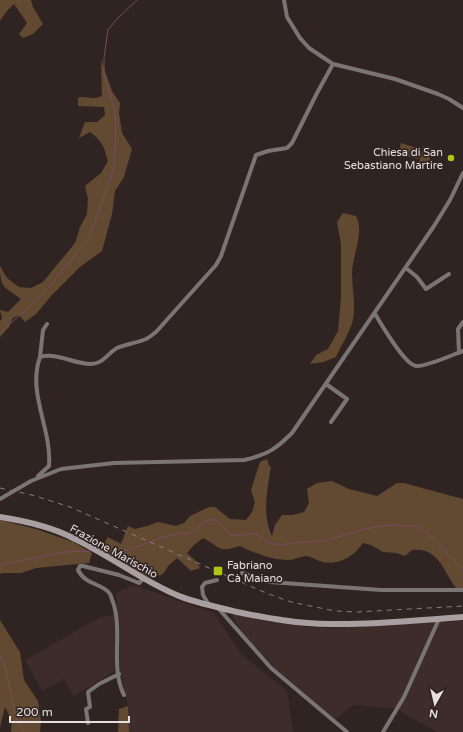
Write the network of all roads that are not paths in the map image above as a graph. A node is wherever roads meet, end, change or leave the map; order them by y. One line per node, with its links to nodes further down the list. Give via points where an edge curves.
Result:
1 (284, 0): 2 (street, via 287,17 300,38)
2 (333, 64): 3 (street, via 395,79 449,99); 13 (street, via 292,143 287,148 256,155 216,265 156,332 147,338 116,349 95,364 74,362 53,355)
3 (463, 108)
4 (463, 173): 5 (street)
5 (458, 186): 6 (street); 7 (street)
6 (463, 190)
7 (406, 268): 8 (street, via 426,289); 9 (street)
8 (449, 274)
9 (374, 314): 12 (street, via 412,365 424,365); 14 (street)
10 (463, 322): 12 (street, via 458,329)
11 (47, 324): 13 (street, via 43,330)
12 (461, 352)
13 (40, 357): 16 (street, via 36,389 48,443 49,466)
14 (326, 384): 15 (street, via 347,399); 16 (street, via 292,433 279,446 260,457 244,460 84,466 60,469)
15 (331, 422)
16 (35, 480): 17 (street)
17 (0, 499)
18 (0, 517): 20 (main road, Frazione Marischio, via 42,526 75,539)
19 (242, 572): 22 (street, via 270,582 381,590)
20 (143, 579): 23 (main road, Frazione Marischio, via 179,596); 27 (street, via 140,583 84,566 78,570 86,580 110,594 117,615)
21 (217, 580): 23 (street, via 205,583 202,587 203,595)
22 (463, 590)
23 (210, 606): 24 (main road, Frazione Marischio)
24 (217, 608): 26 (main road, Frazione Marischio, via 306,623 343,624); 30 (street, via 271,668)
25 (463, 617): 26 (main road, Frazione Marischio)
26 (438, 619): 31 (street, via 404,697)
27 (119, 674): 28 (street); 29 (street, via 88,692)
28 (124, 695)
29 (88, 723)
30 (347, 732)
31 (383, 732)

